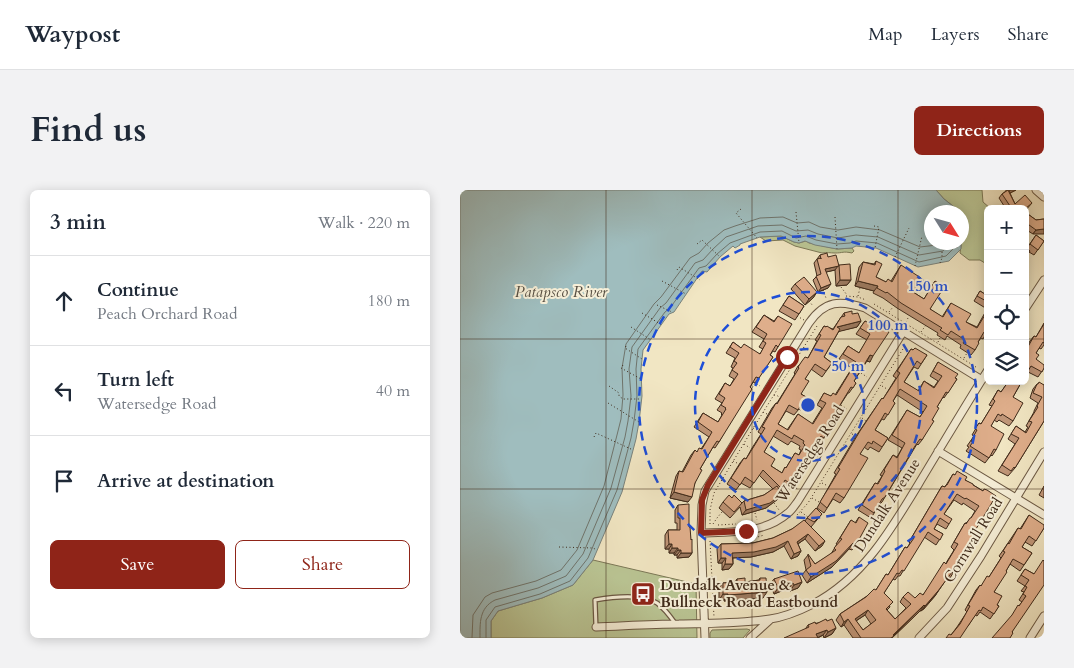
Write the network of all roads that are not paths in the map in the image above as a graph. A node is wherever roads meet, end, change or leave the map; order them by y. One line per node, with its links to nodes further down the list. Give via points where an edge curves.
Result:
1 (1036, 190): 2 (street)
2 (1044, 197)
3 (1044, 280): 4 (street)
4 (1029, 303)
5 (904, 332): 7 (street); 12 (street, Watersedge Road, via 788,513 771,524 746,531 711,529); 12 (street, via 865,308 850,303 839,303 818,312 705,491)
6 (984, 377): 7 (street, Dundalk Avenue)
7 (982, 380): 8 (street, Dundalk Avenue)
8 (938, 451): 10 (street); 14 (street, Dundalk Avenue, via 897,518 862,566 819,601)
9 (1044, 452): 10 (street, Cornwall Road)
10 (1016, 498): 11 (street); 20 (street, Cornwall Road, via 947,608)
11 (1044, 516)
12 (701, 533): 16 (street)
13 (1044, 616): 21 (street)
14 (771, 619): 16 (street, Dundalk Avenue); 19 (street)
15 (676, 624): 16 (street, Dundalk Avenue); 17 (street, Dundalk Avenue); 17 (lane, via 656,603 641,597 613,597 595,600)
16 (705, 624): 18 (street)
17 (596, 628)
18 (705, 638)
19 (750, 638)
20 (919, 638)
21 (1030, 638)

